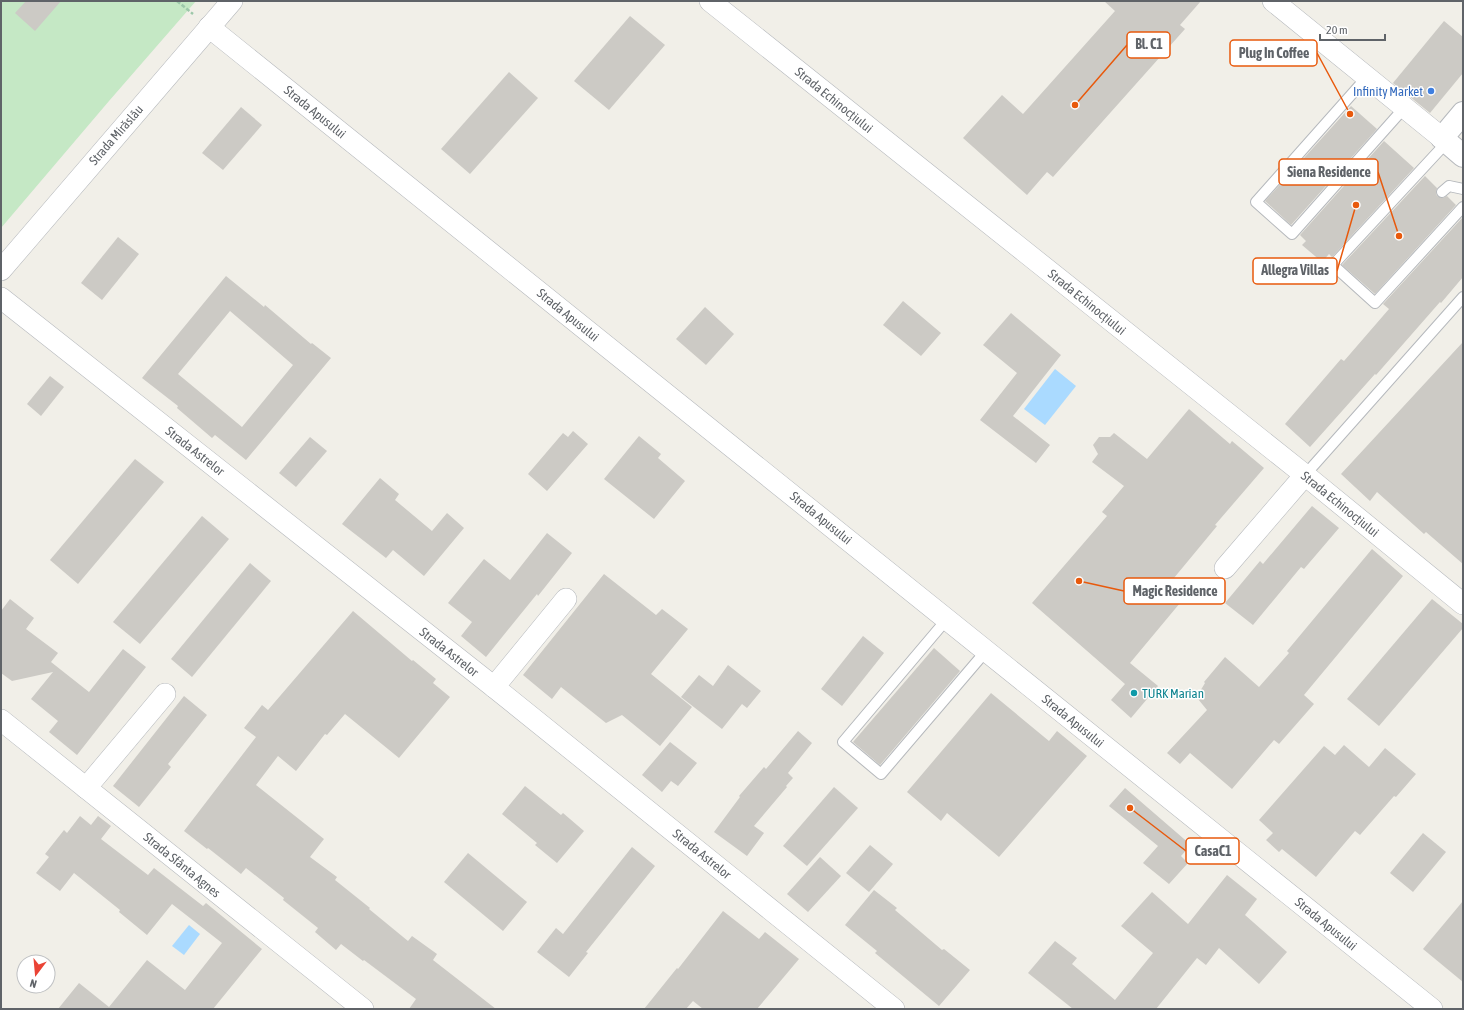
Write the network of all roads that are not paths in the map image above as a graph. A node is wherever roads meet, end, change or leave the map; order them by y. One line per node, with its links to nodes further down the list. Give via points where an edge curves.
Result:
1 (232, 1): 4 (street, Strada Mirăslău)
2 (710, 1): 16 (street, Strada Echinocțiului)
3 (1273, 1): 5 (street)
4 (209, 27): 13 (street, Strada Mirăslău); 20 (street, Strada Apusului)
5 (1367, 77): 6 (street); 6 (lane, via 1256,202 1292,234)
6 (1405, 107): 8 (street)
7 (1463, 113): 8 (street)
8 (1444, 140): 9 (street); 12 (lane, via 1333,265 1375,303)
9 (1463, 156)
10 (1463, 189): 11 (lane, via 1449,186)
11 (1442, 192)
12 (1463, 207)
13 (1, 270)
14 (1463, 297): 16 (lane)
15 (1, 298): 22 (street, Strada Astrelor)
16 (1305, 475): 17 (street); 19 (street, Strada Echinocțiului)
17 (1225, 568)
18 (566, 599): 22 (street)
19 (1463, 604)
20 (947, 619): 21 (street, Strada Apusului); 21 (lane, via 843,742 881,774)
21 (986, 651): 28 (street, Strada Apusului)
22 (494, 687): 27 (street, Strada Astrelor)
23 (165, 694): 25 (street)
24 (1, 720): 25 (street, Strada Sfânta Agnes)
25 (86, 788): 26 (street, Strada Sfânta Agnes)
26 (363, 1009)
27 (894, 1009)
28 (1432, 1009)

